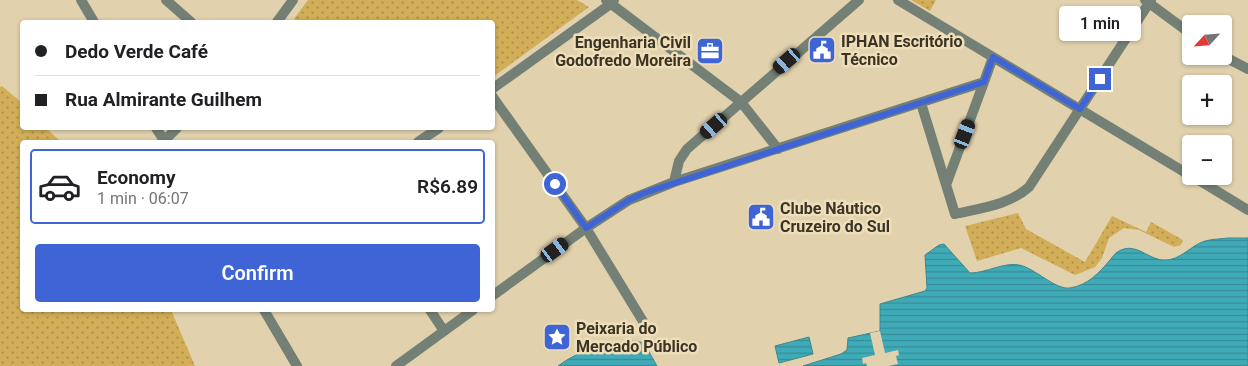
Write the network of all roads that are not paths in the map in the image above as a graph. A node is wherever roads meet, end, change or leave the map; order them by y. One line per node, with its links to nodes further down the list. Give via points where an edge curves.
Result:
1 (81, 0): 8 (street)
2 (166, 0): 9 (street)
3 (293, 0): 10 (street)
4 (859, 0): 18 (street)
5 (898, 0): 12 (street)
6 (611, 1): 16 (street); 18 (street)
7 (1149, 1): 11 (street); 20 (street)
8 (93, 20)
9 (189, 20)
10 (280, 20)
11 (1182, 27)
12 (993, 57): 15 (street); 20 (street)
13 (1232, 61): 14 (street)
14 (1248, 69)
15 (984, 82): 19 (street); 30 (street)
16 (495, 87)
17 (495, 100): 33 (street)
18 (742, 102): 27 (street); 29 (street, via 687,149 679,161)
19 (922, 103): 27 (street); 30 (street)
20 (1080, 109): 28 (street); 30 (street, via 1020,196 955,214)
21 (175, 130): 25 (street)
22 (424, 130): 24 (street)
23 (436, 130): 24 (street)
24 (430, 134): 26 (street)
25 (167, 140)
26 (421, 140)
27 (778, 149): 29 (street)
28 (1182, 170)
29 (674, 182): 33 (street, via 629,200)
30 (946, 185)
31 (1207, 185): 32 (street)
32 (1248, 210)
33 (586, 228): 34 (street); 38 (street)
34 (495, 294)
35 (265, 312): 40 (street)
36 (431, 312): 39 (street)
37 (470, 312): 39 (street)
38 (644, 323)
39 (444, 330): 41 (street)
40 (297, 366)
41 (396, 366)

